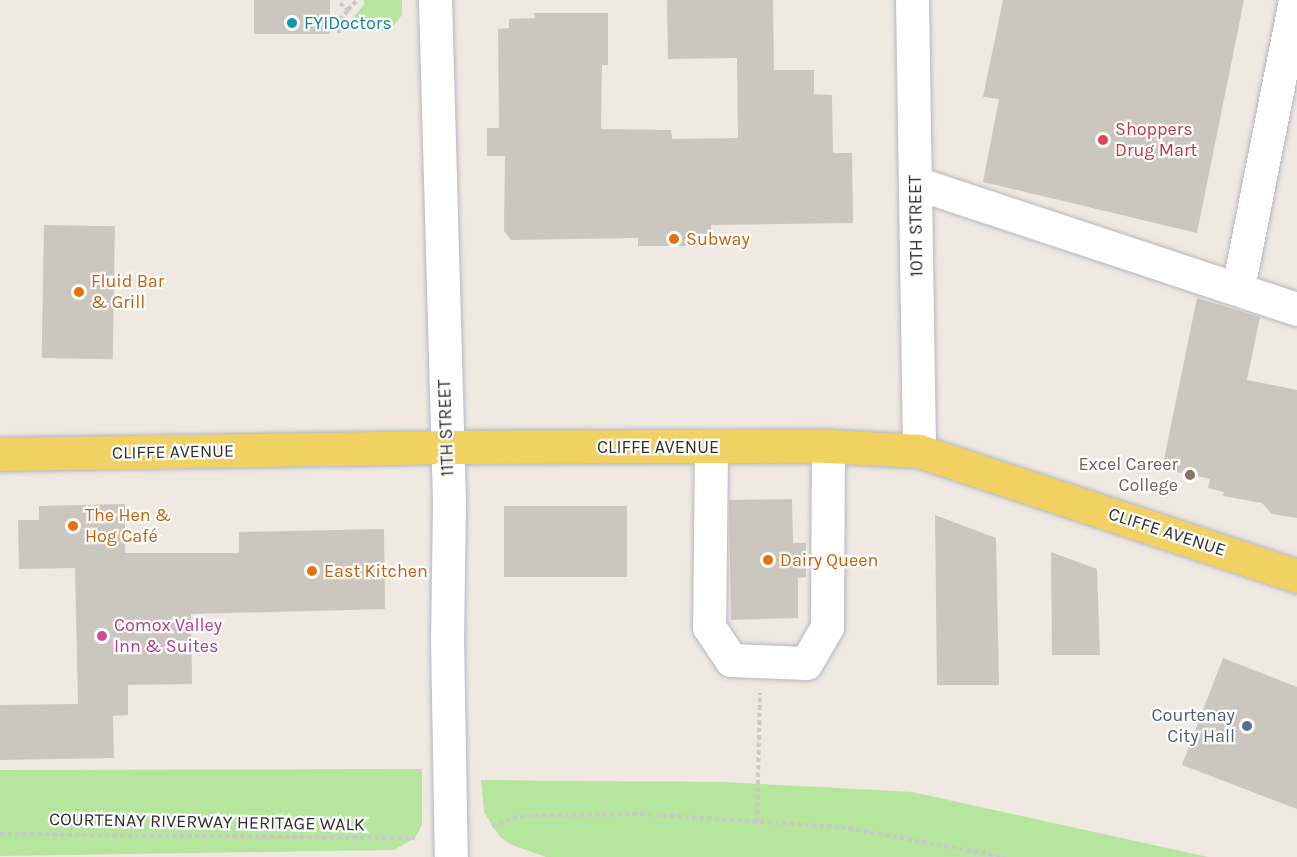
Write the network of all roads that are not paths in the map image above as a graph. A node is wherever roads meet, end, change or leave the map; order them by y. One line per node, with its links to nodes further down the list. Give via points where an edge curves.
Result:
1 (435, 0): 9 (street, 11TH STREET)
2 (912, 0): 5 (street, 10TH STREET)
3 (1295, 0): 4 (street)
4 (1284, 124): 6 (street)
5 (916, 183): 6 (street); 11 (street, 10TH STREET)
6 (1238, 288): 7 (street)
7 (1297, 309)
8 (828, 446): 10 (main road, CLIFFE AVENUE); 10 (street, via 827,627 806,663 731,660 708,627); 11 (main road, CLIFFE AVENUE)
9 (448, 447): 10 (main road, CLIFFE AVENUE); 12 (main road, CLIFFE AVENUE); 14 (street, 11TH STREET)
10 (711, 447)
11 (919, 451): 13 (main road, CLIFFE AVENUE)
12 (0, 454)
13 (1297, 576)
14 (451, 857)

